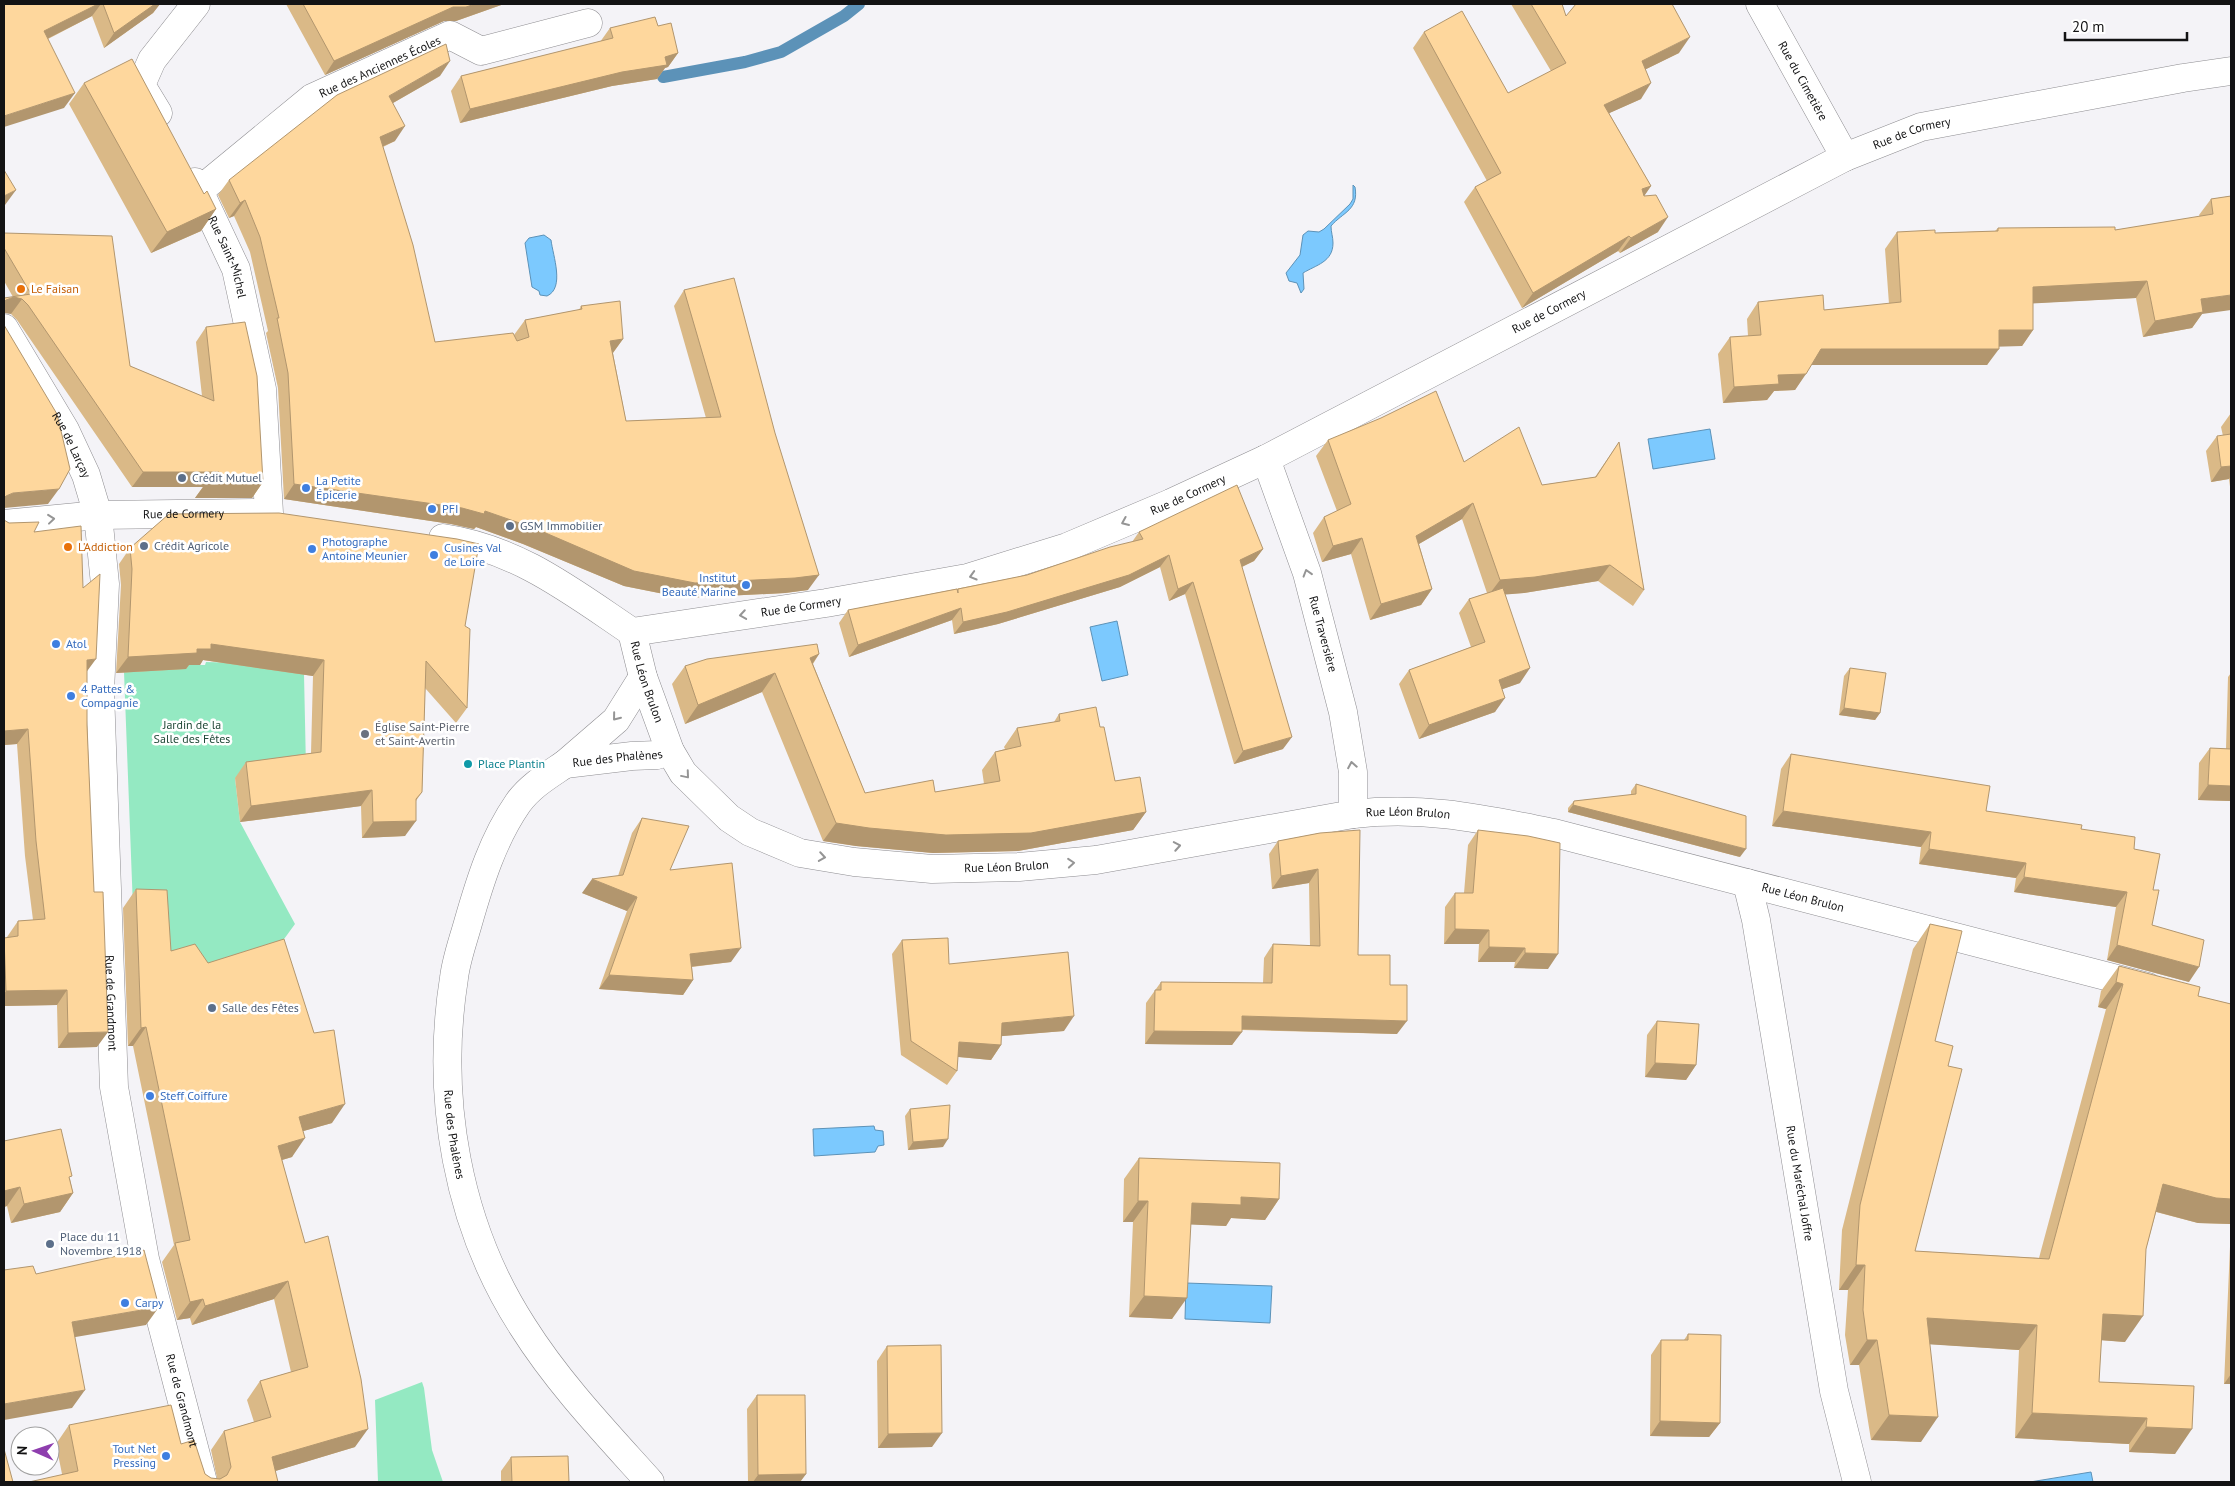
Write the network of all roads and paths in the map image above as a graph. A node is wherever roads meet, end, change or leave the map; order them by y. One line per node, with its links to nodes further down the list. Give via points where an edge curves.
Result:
1 (196, 4): 5 (street, via 152,60 141,85)
2 (1760, 4): 6 (street, Rue du Cimetière)
3 (588, 23): 8 (street, Rue des Anciennes Écoles, via 481,51 450,35 312,98)
4 (2231, 71): 6 (street, Rue de Cormery, via 1921,127)
5 (168, 132)
6 (1845, 157): 10 (street, Rue de Cormery)
7 (186, 163): 8 (street, Rue Saint-Michel)
8 (199, 191): 11 (street, Rue Saint-Michel, via 236,269 262,389)
9 (4, 328): 12 (street, Rue de Larçay, via 65,430 86,475)
10 (1266, 459): 16 (street, Rue de Cormery, one-way to 16, via 1067,546 967,578); 20 (street, Rue Traversière, one-way to 10, via 1353,772 1343,712 1307,572)
11 (269, 513): 12 (street, Rue de Cormery); 13 (street, Rue de Cormery)
12 (98, 514): 14 (street, Rue de Cormery, one-way to 12); 23 (street, Rue de Grandmont, via 105,584 100,690 114,1088 145,1259)
13 (297, 516)
14 (4, 524)
15 (421, 535): 16 (street, via 497,551 535,568)
16 (632, 632): 17 (street, Rue Léon Brulon)
17 (643, 677): 18 (street, Rue Léon Brulon); 19 (street, Rue des Phalènes, one-way to 19, via 616,720)
18 (670, 751): 19 (street, Rue des Phalènes, via 657,756); 20 (street, Rue Léon Brulon, one-way to 20, via 683,773 704,795 728,818 750,832 800,853 854,862 932,869 1019,868 1096,860)
19 (565, 764): 24 (street, Rue des Phalènes, via 537,783 519,802 486,865 454,977 446,1056 449,1114 470,1211 506,1298 575,1398)
20 (1353, 814): 21 (street, Rue Léon Brulon, via 1421,810 1471,816 1554,833)
21 (1747, 883): 22 (street, Rue Léon Brulon); 25 (street, Rue du Maréchal Joffre, via 1756,920 1834,1391)
22 (2175, 994)
23 (203, 1482)
24 (650, 1482)
25 (1857, 1482)

